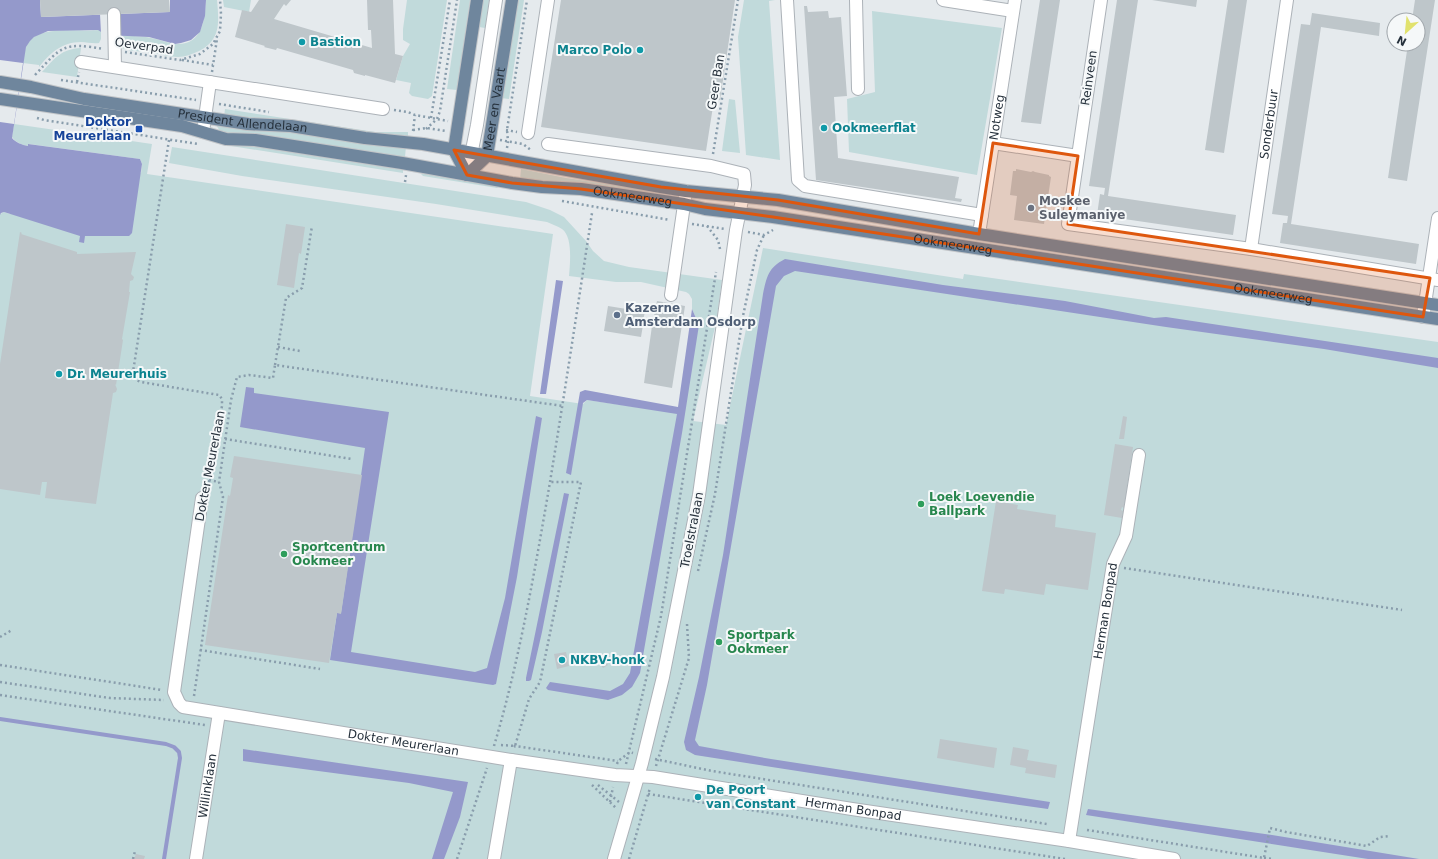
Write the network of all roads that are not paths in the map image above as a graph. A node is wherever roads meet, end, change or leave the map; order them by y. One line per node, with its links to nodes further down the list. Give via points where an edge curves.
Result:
1 (477, 0): 24 (main road)
2 (496, 0): 25 (street)
3 (512, 0): 26 (main road, Meer en Vaart)
4 (548, 0): 21 (street)
5 (787, 0): 33 (street, via 798,180 805,186)
6 (856, 0): 16 (street)
7 (943, 0): 10 (street)
8 (1100, 0): 27 (street, Reinveen)
9 (1287, 0): 36 (street, Sonderbuur)
10 (1014, 5): 22 (street, Notweg)
11 (114, 14): 13 (street)
12 (81, 62): 13 (street)
13 (115, 67): 15 (street)
14 (0, 82): 19 (main road, President Allendelaan, via 84,99)
15 (210, 82): 18 (street); 19 (street)
16 (858, 88)
17 (0, 99): 20 (main road, President Allendelaan, via 182,126)
18 (388, 109)
19 (205, 118): 20 (street); 24 (main road, President Allendelaan, via 290,126)
20 (203, 132): 28 (main road, President Allendelaan, via 226,139 255,140)
21 (528, 133)
22 (993, 143): 27 (street); 33 (street, Notweg)
23 (548, 144): 30 (street, via 711,166 744,174)
24 (454, 150): 25 (main road, President Allendelaan); 28 (main road)
25 (471, 154): 26 (main road, President Allendelaan); 28 (street)
26 (487, 156): 28 (main road, Meer en Vaart); 29 (main road, Ookmeerweg)
27 (1078, 156): 36 (street, Reinveen, via 1068,224)
28 (467, 175): 31 (main road, Ookmeerweg, via 534,186 582,189)
29 (686, 191): 30 (main road, Ookmeerweg); 31 (street)
30 (743, 196): 32 (street, Troelstralaan); 35 (main road, Ookmeerweg, via 782,200)
31 (684, 204): 32 (main road, Ookmeerweg); 38 (street)
32 (739, 214): 41 (main road, Ookmeerweg, via 774,217); 47 (street, Troelstralaan, via 699,495 663,677)
33 (982, 215): 35 (street, Notweg)
34 (1438, 218): 37 (street)
35 (979, 234): 39 (main road, Ookmeerweg)
36 (1251, 249): 37 (street)
37 (1434, 279): 39 (street)
38 (671, 295)
39 (1426, 303): 40 (main road, Ookmeerweg); 41 (street)
40 (1438, 305)
41 (1423, 316): 42 (main road, Ookmeerweg)
42 (1438, 319)
43 (1139, 455): 48 (street, Herman Bonpad, via 1126,536 1113,566)
44 (202, 498): 45 (street, Dokter Meurerlaan, via 175,694 183,707)
45 (219, 713): 46 (street, Dokter Meurerlaan, via 491,756); 50 (street, Willinklaan)
46 (510, 766): 47 (street, Dokter Meurerlaan); 51 (street)
47 (638, 776): 48 (street, Herman Bonpad); 52 (street, Troelstralaan)
48 (1069, 841): 49 (street, Herman Bonpad)
49 (1160, 858): 53 (street, Herman Bonpad)
50 (196, 859)
51 (494, 859)
52 (614, 859)
53 (1174, 859)

